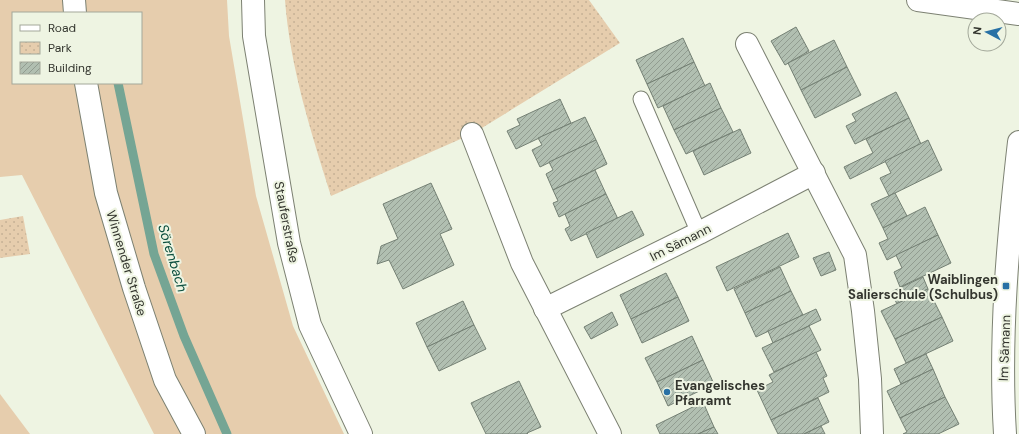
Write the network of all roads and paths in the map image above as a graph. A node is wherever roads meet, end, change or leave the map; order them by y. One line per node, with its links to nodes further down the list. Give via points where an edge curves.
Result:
1 (74, 0): 4 (street)
2 (252, 0): 15 (street, Stauferstraße, via 254,36 289,243 310,325)
3 (918, 0): 5 (street)
4 (75, 12)
5 (1019, 14)
6 (747, 44): 11 (street)
7 (86, 84): 14 (street, Winnender Straße, via 106,193 134,288 166,380)
8 (641, 99): 12 (lane)
9 (472, 134): 13 (street, via 522,263)
10 (1019, 142): 18 (street, Im Sämann, via 1006,286 1002,385)
11 (814, 173): 12 (street, Im Sämann); 17 (street, via 855,255 870,379)
12 (699, 233): 13 (street, Im Sämann)
13 (545, 309): 16 (street)
14 (194, 434)
15 (361, 434)
16 (610, 434)
17 (872, 434)
18 (1005, 434)

